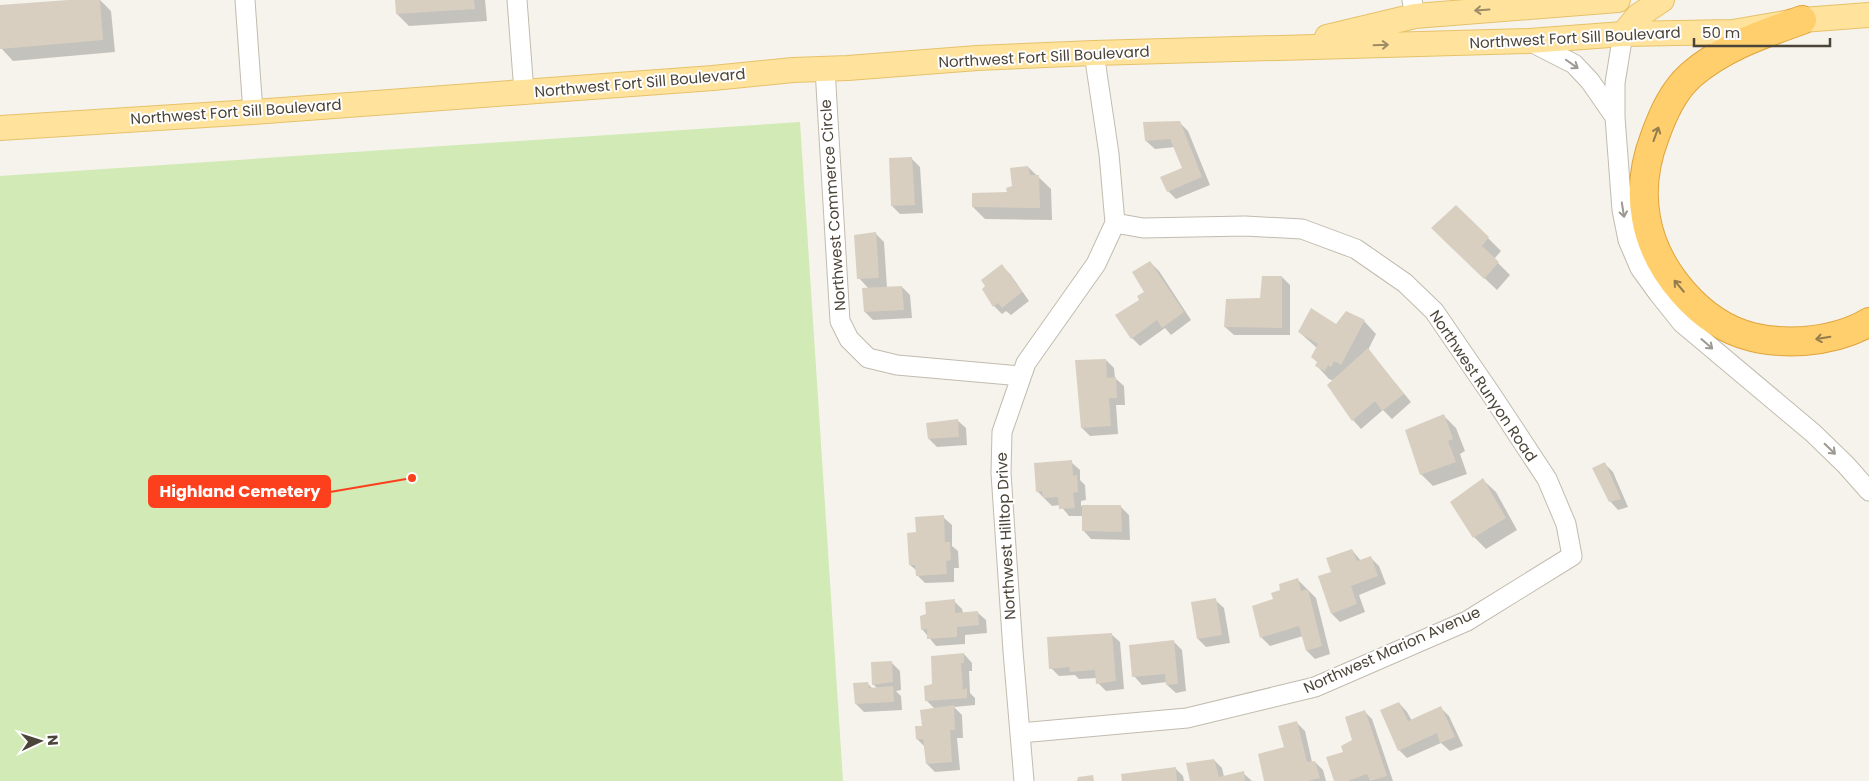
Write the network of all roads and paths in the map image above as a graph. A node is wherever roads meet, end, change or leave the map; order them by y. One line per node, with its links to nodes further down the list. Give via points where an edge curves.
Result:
1 (245, 0): 14 (street)
2 (517, 0): 13 (street)
3 (1618, 0): 5 (main road, Northwest Fort Sill Boulevard, one-way to 5)
4 (1662, 0): 8 (main road, via 1638,16)
5 (1414, 8): 10 (main road, Northwest Fort Sill Boulevard)
6 (1869, 15): 7 (main road, Northwest Fort Sill Boulevard)
7 (1802, 20): 8 (main road, Northwest Fort Sill Boulevard, via 1733,32); 18 (highway, one-way to 7, via 1838,335 1802,341 1751,337 1735,330 1698,307 1670,276 1660,259 1646,218 1644,175 1648,154 1661,119 1676,92 1691,75 1728,49)
8 (1623, 34): 9 (main road, Northwest Fort Sill Boulevard); 15 (street, via 1615,83)
9 (1529, 41): 10 (main road, Northwest Fort Sill Boulevard, one-way to 9); 15 (street, one-way to 15, via 1574,64)
10 (1280, 48): 11 (main road, Northwest Fort Sill Boulevard)
11 (1094, 53): 12 (main road, Northwest Fort Sill Boulevard); 17 (street, via 1109,154)
12 (825, 69): 13 (main road, Northwest Fort Sill Boulevard); 19 (street, Northwest Commerce Circle, via 840,321 849,339 868,358 897,365)
13 (524, 92): 14 (main road, Northwest Fort Sill Boulevard)
14 (253, 112): 16 (main road, Northwest Fort Sill Boulevard)
15 (1615, 117): 20 (street, one-way to 20, via 1622,210 1628,240 1640,268 1682,323 1813,433)
16 (0, 128)
17 (1115, 224): 19 (street, Northwest Hilltop Drive, via 1096,264); 21 (street, Northwest Runyon Road, via 1143,228 1245,226 1302,229 1356,249 1405,283 1434,311 1547,480 1566,524)
18 (1869, 322)
19 (1020, 376): 22 (street, Northwest Hilltop Drive, via 1002,432 1001,473)
20 (1869, 491)
21 (1572, 556): 22 (street, Northwest Marion Avenue, via 1467,621 1315,687 1187,718)
22 (1020, 733): 23 (street, Northwest Hilltop Drive)
23 (1024, 781)

